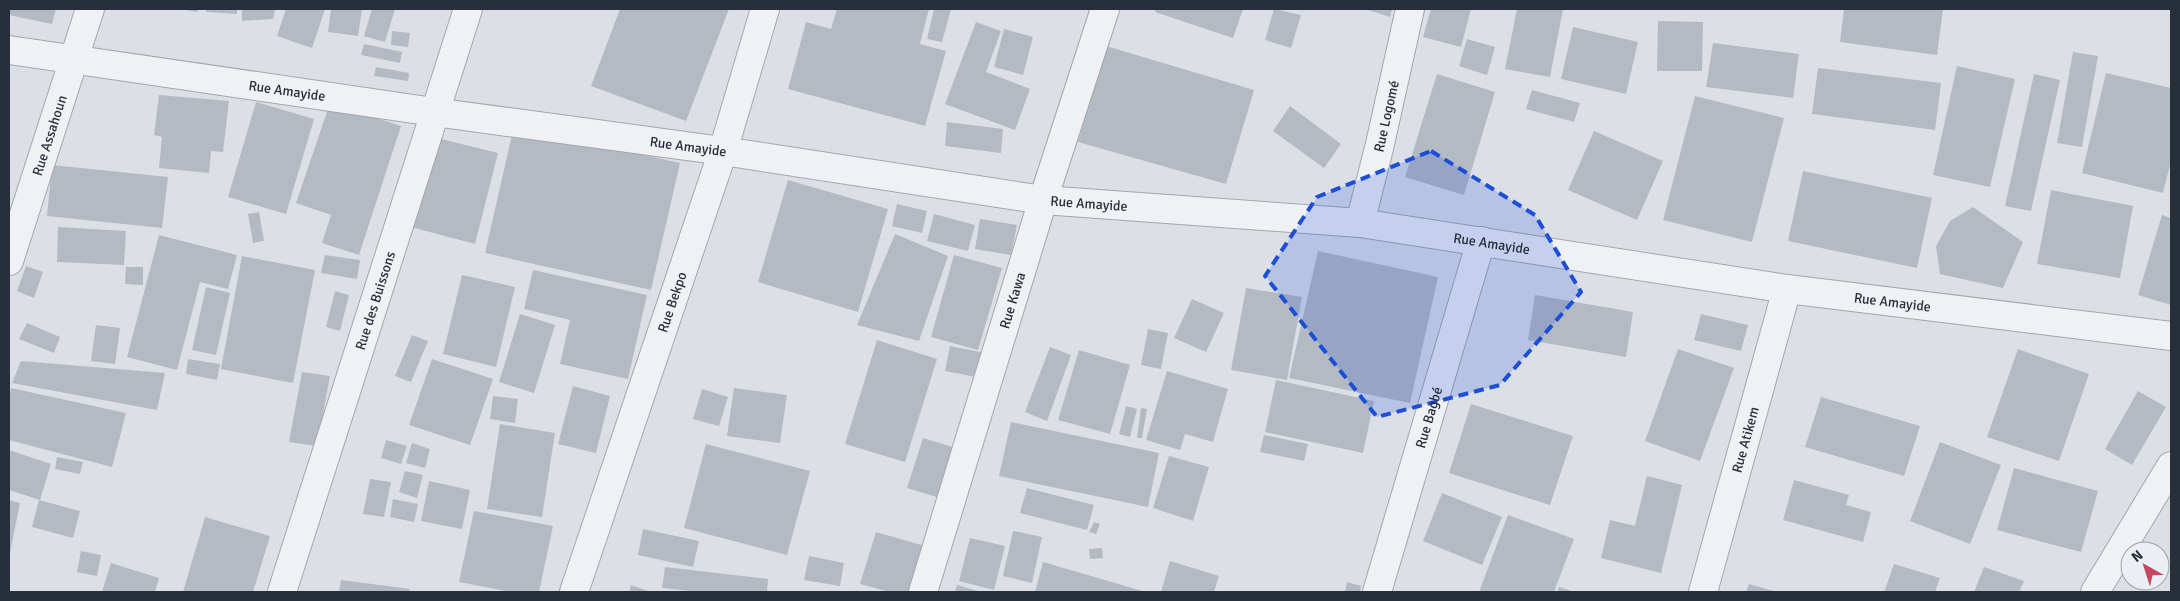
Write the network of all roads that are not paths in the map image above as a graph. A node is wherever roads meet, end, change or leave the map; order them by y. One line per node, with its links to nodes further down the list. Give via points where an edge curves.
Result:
1 (90, 9): 7 (street, Rue Assahoun)
2 (468, 9): 8 (street, Rue des Buissons)
3 (765, 9): 9 (street, Rue Bekpo)
4 (1105, 9): 10 (street, Rue Kawa)
5 (1410, 9): 11 (street, Rue Logomé)
6 (9, 50): 7 (street, Rue Amayide)
7 (75, 59): 8 (street, Rue Amayide); 13 (street, Rue Assahoun)
8 (434, 112): 9 (street, Rue Amayide); 17 (street, Rue des Buissons)
9 (723, 151): 10 (street, Rue Amayide); 18 (street, Rue Bekpo)
10 (1044, 200): 11 (street, Rue Amayide); 19 (street, Rue Kawa)
11 (1360, 223): 12 (street, Rue Amayide)
12 (1481, 241): 14 (street, Rue Amayide); 20 (street, Rue Bagbé)
13 (9, 262)
14 (1786, 289): 15 (street, Rue Amayide); 21 (street, Rue Atikem)
15 (2171, 336)
16 (2171, 466): 22 (street)
17 (282, 592)
18 (574, 592)
19 (923, 592)
20 (1377, 592)
21 (1703, 592)
22 (2095, 592)

